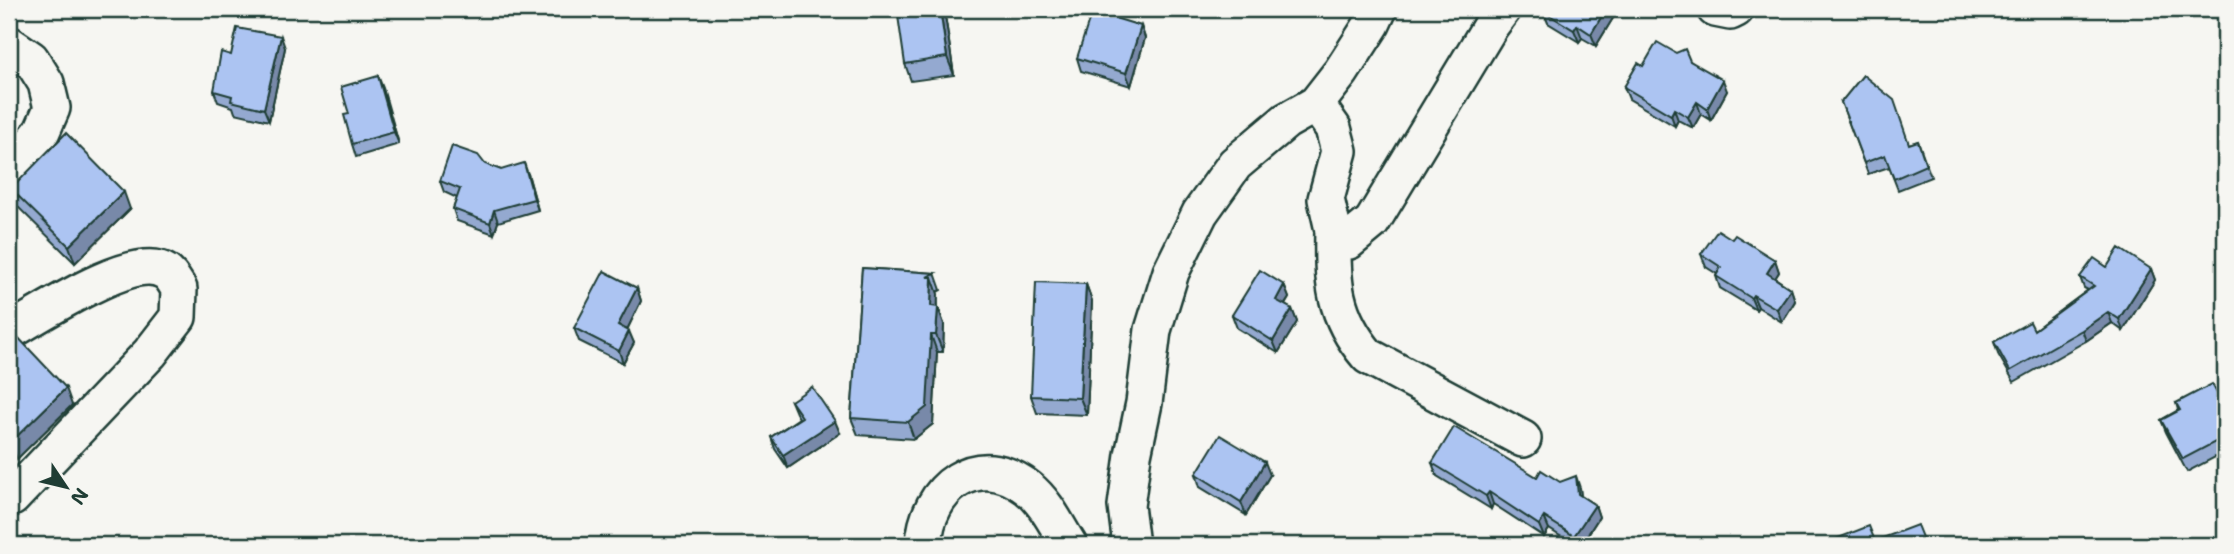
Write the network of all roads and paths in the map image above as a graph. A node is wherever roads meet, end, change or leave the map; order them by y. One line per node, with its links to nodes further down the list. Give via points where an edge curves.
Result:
1 (1379, 9): 6 (street)
2 (1503, 9): 8 (street, via 1372,222 1349,241)
3 (1715, 9): 4 (street)
4 (1735, 9)
5 (9, 44): 7 (street, via 31,59 46,83 52,108 42,131)
6 (1316, 104): 8 (street, via 1333,128 1339,151 1326,200); 14 (street, via 1286,121 1235,163 1200,212 1171,272 1153,330 1133,455 1126,506)
7 (9, 172)
8 (1333, 230): 10 (street, via 1332,279 1339,305 1351,336 1368,356)
9 (9, 332): 11 (street, via 109,276 146,266 166,272 180,289 178,317 150,354)
10 (1523, 439)
11 (12, 498)
12 (924, 545): 13 (street, via 939,496 961,477 986,472 1008,476 1029,488)
13 (1069, 545)
14 (1131, 545)

